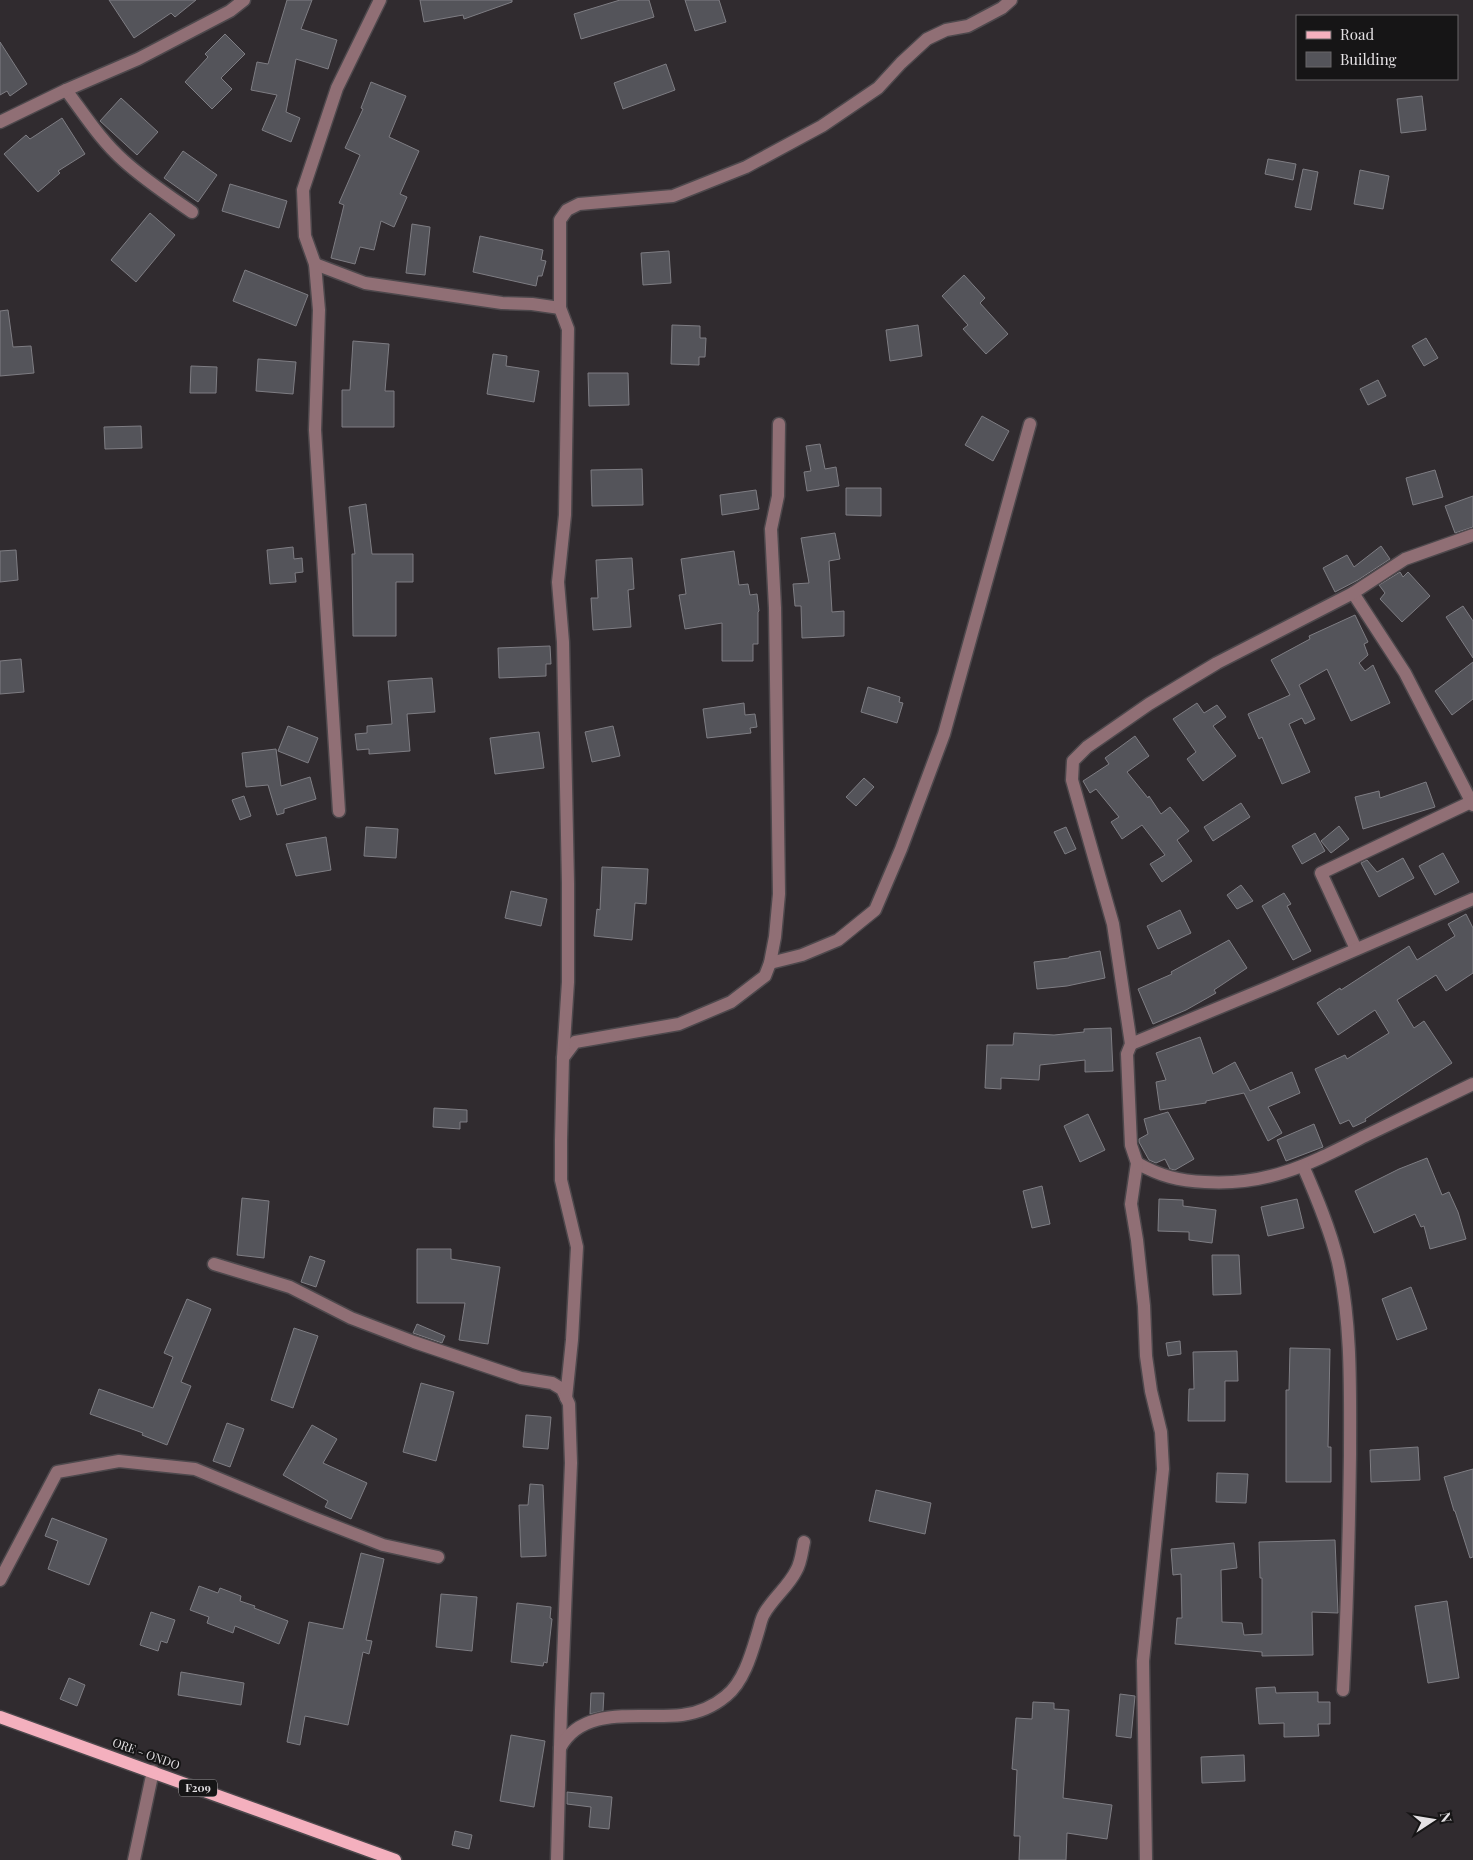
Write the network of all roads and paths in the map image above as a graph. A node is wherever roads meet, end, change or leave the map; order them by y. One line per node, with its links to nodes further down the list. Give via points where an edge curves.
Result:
1 (244, 0): 4 (street, via 230,11 138,59)
2 (380, 0): 7 (street, via 337,88 304,190 305,236)
3 (1011, 0): 8 (street, via 968,26 946,30 927,40 878,88 822,126 746,167 673,196 578,204 567,210 560,220)
4 (66, 90): 5 (street); 6 (street, via 123,160)
5 (0, 122)
6 (192, 212)
7 (315, 264): 8 (street, via 365,283); 14 (street, via 319,310 315,430)
8 (560, 308): 19 (street, via 568,330 565,515 558,582 563,642 568,883 568,982)
9 (779, 424): 17 (street, via 778,496 771,529 779,894)
10 (1030, 424): 17 (street, via 944,734 876,910 838,940 802,955)
11 (1473, 535): 12 (street, via 1405,559)
12 (1354, 593): 13 (street, via 1405,673); 18 (street, via 1216,663 1149,704 1087,747 1073,761 1072,780 1114,924)
13 (1472, 804): 16 (street, via 1321,873)
14 (339, 812)
15 (1473, 899): 16 (street)
16 (1356, 949): 18 (street)
17 (770, 963): 19 (street, via 765,976 731,1002 679,1024 575,1042)
18 (1131, 1044): 21 (street, via 1127,1054 1131,1145)
19 (563, 1058): 24 (street, via 561,1180 577,1248)
20 (1473, 1084): 22 (street)
21 (1137, 1163): 22 (street, via 1156,1174 1181,1180 1231,1184 1270,1178); 35 (street, via 1131,1204 1144,1306 1146,1356 1161,1432 1163,1469 1143,1661)
22 (1304, 1166): 28 (street, via 1322,1208 1335,1254 1346,1316 1350,1402 1349,1551)
23 (214, 1264): 24 (street, via 290,1287 351,1318 414,1342 521,1378 552,1383 562,1388)
24 (566, 1398): 30 (street, via 569,1404 571,1463)
25 (804, 1542): 30 (street, via 797,1570 764,1614 741,1677 728,1695 707,1708 682,1715 618,1716 599,1720 566,1737)
26 (438, 1557): 27 (street, via 383,1545 195,1469 119,1461 57,1472)
27 (0, 1580)
28 (1343, 1690)
29 (0, 1716): 31 (main road, ORE - ONDO / F209)
30 (560, 1748): 34 (street)
31 (153, 1771): 32 (street); 33 (main road, ORE - ONDO / F209)
32 (134, 1860)
33 (395, 1860)
34 (557, 1860)
35 (1146, 1860)

